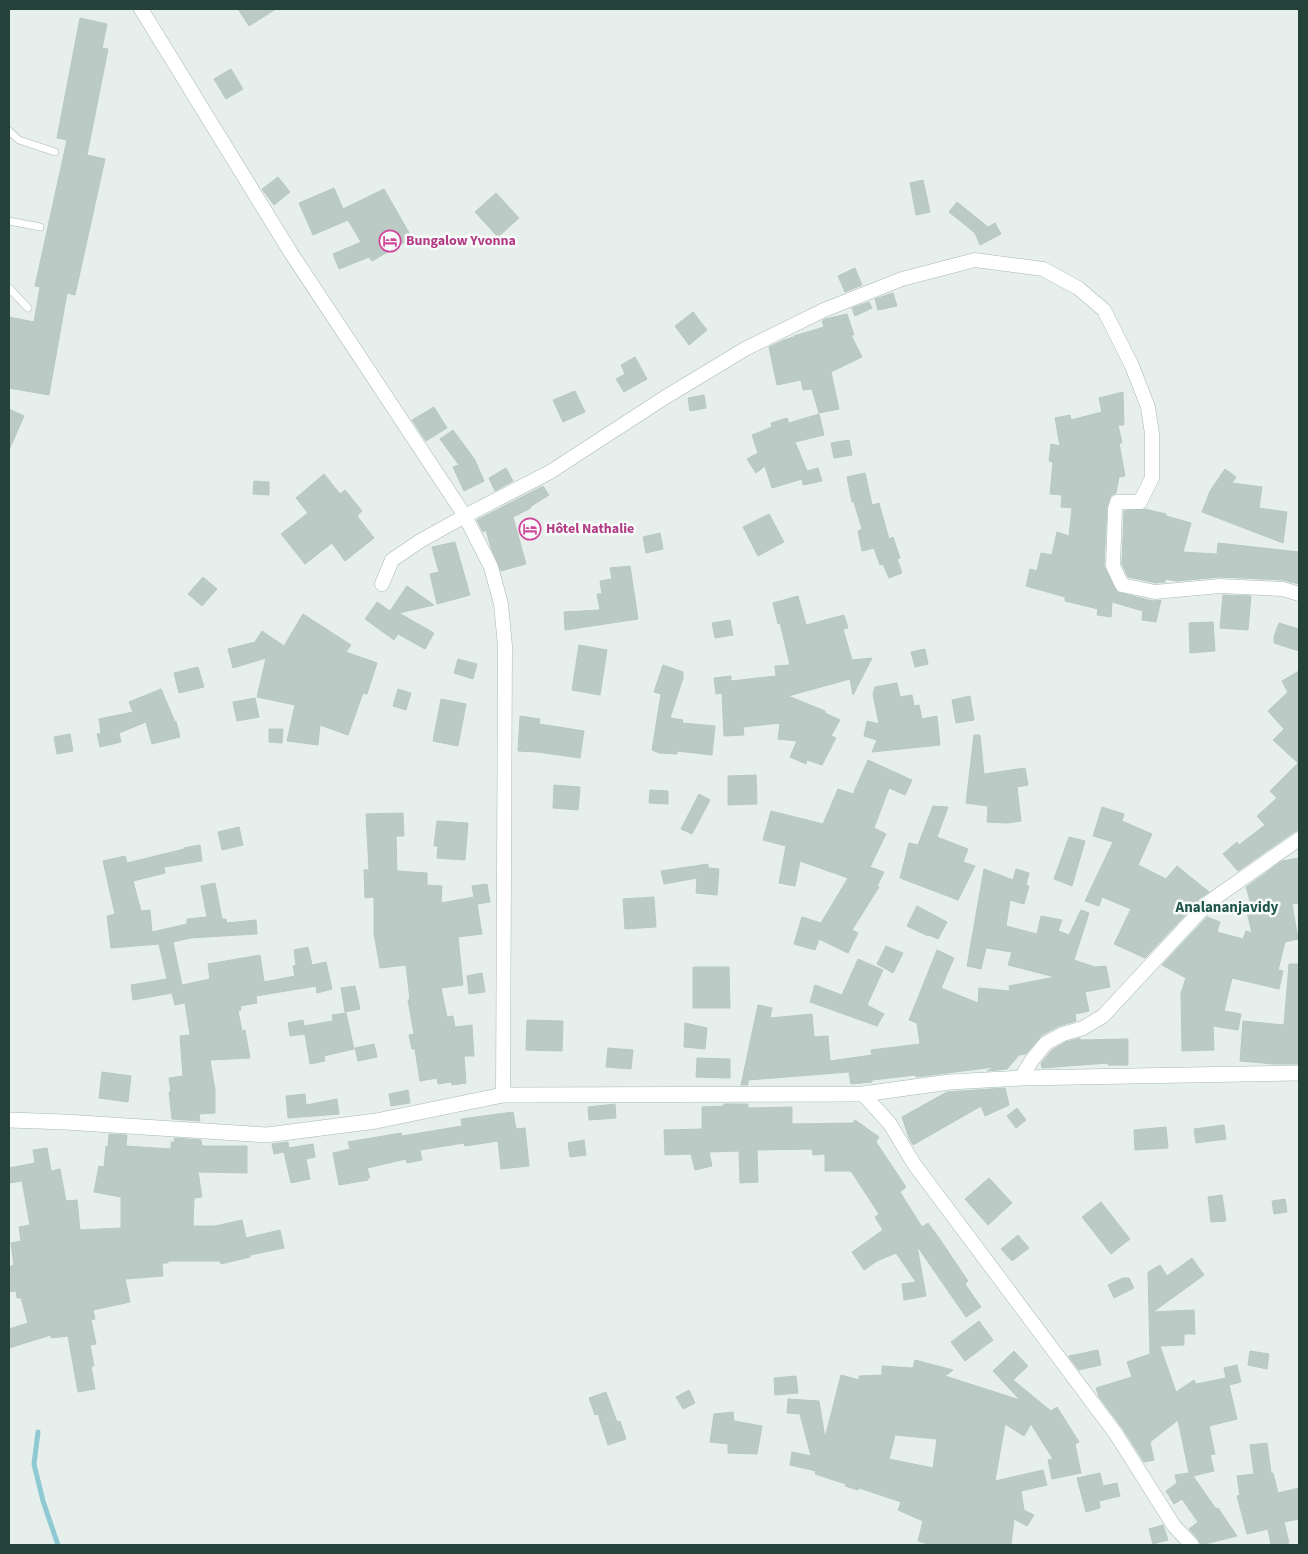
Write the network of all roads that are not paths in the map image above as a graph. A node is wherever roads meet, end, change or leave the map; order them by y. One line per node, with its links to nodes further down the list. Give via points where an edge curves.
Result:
1 (141, 9): 8 (street, via 291,253)
2 (9, 131): 3 (lane, via 19,140)
3 (56, 152)
4 (9, 221): 5 (lane)
5 (40, 227)
6 (9, 288): 7 (lane)
7 (28, 308)
8 (465, 516): 9 (street, via 392,560); 10 (street, via 550,472 746,349 859,296 902,280 975,260 1043,269 1078,288 1104,310 1132,366 1148,407 1152,478 1140,502 1117,502 1115,509 1113,566 1122,585 1154,592 1220,586 1283,589); 15 (street, via 491,567 501,604 505,646)
9 (382, 584)
10 (1299, 594)
11 (1299, 839): 13 (street, via 1209,902 1103,1016 1046,1043)
12 (1299, 1073): 13 (street)
13 (1021, 1078): 14 (street, via 950,1082)
14 (863, 1094): 15 (street); 17 (street, via 890,1124 914,1164 1116,1434 1174,1526)
15 (503, 1095): 16 (street, via 376,1121 267,1135)
16 (9, 1120)
17 (1192, 1545)

